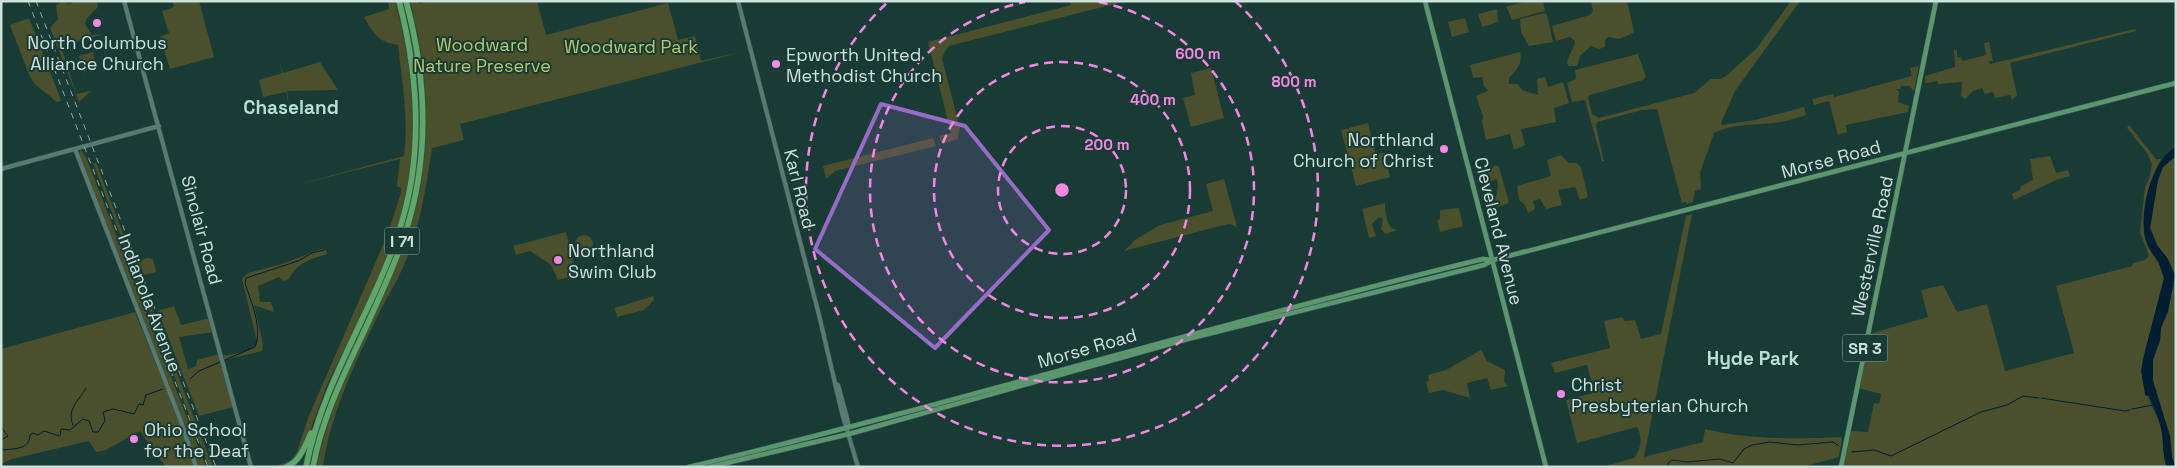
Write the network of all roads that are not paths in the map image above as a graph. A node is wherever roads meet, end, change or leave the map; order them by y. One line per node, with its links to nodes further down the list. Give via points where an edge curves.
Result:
1 (124, 1): 8 (main road, Sinclair Road)
2 (399, 1): 16 (highway, I 71, via 415,83 417,128 410,188 398,234)
3 (406, 1): 25 (highway, I 71, via 423,85 423,147 417,189 394,263 344,376 315,454)
4 (738, 1): 17 (main road, Karl Road)
5 (1425, 1): 12 (main road, Cleveland Avenue)
6 (1936, 1): 10 (main road, Westerville Road / SR 3)
7 (2176, 83): 10 (main road, Morse Road)
8 (159, 126): 9 (main road); 22 (main road, Sinclair Road)
9 (75, 149): 11 (main road); 21 (main road, Indianola Avenue)
10 (1905, 153): 12 (main road, Morse Road); 30 (main road, Westerville Road / SR 3)
11 (1, 169)
12 (1492, 260): 13 (main road, Morse Road, via 1484,265); 13 (main road, Morse Road, via 1483,259); 29 (main road, Cleveland Avenue)
13 (1407, 280): 14 (main road, Morse Road); 15 (main road, Morse Road, via 1388,288)
14 (1187, 334): 15 (main road); 17 (main road, Morse Road)
15 (1165, 346): 18 (main road, Morse Road)
16 (318, 420): 23 (highway, via 301,455); 24 (highway, I 71)
17 (848, 428): 18 (main road, Karl Road); 19 (main road, Morse Road)
18 (849, 434): 20 (main road, Morse Road); 28 (main road, Karl Road)
19 (788, 444): 20 (main road); 26 (main road, Morse Road)
20 (768, 454): 27 (main road, Morse Road)
21 (196, 467)
22 (251, 467)
23 (286, 467)
24 (306, 467)
25 (314, 467)
26 (689, 467)
27 (710, 467)
28 (858, 467)
29 (1546, 467)
30 (1841, 467)

